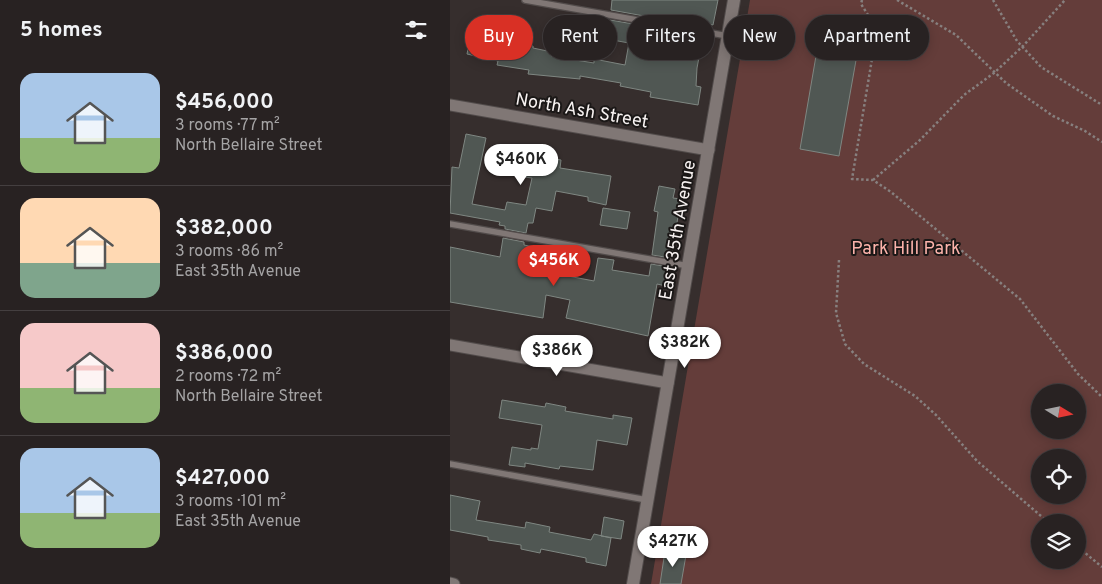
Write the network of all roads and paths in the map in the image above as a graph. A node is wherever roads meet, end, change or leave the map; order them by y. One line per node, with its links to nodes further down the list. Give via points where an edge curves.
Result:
1 (525, 0): 8 (lane)
2 (734, 0): 7 (street, East 35th Avenue)
3 (862, 0): 16 (path, via 877,29 852,179)
4 (896, 0): 11 (path, via 956,35)
5 (993, 0): 9 (path)
6 (1065, 0): 9 (path)
7 (732, 15)
8 (724, 35)
9 (1023, 46): 11 (path); 13 (path, via 1041,67)
10 (724, 60): 15 (street, East 35th Avenue)
11 (994, 72): 14 (path, via 1053,116); 16 (path, via 964,95 920,140)
12 (450, 105): 15 (street, North Ash Street)
13 (1102, 105)
14 (1102, 142)
15 (709, 150): 19 (street, East 35th Avenue)
16 (873, 180): 22 (path, via 1020,299 1078,374)
17 (450, 224): 19 (lane)
18 (839, 260): 25 (path, via 836,313 845,344 864,364 915,396 977,461)
19 (689, 266): 21 (street, East 35th Avenue)
20 (450, 345): 21 (street)
21 (668, 383): 24 (street, East 35th Avenue)
22 (1102, 397)
23 (450, 464): 24 (lane)
24 (648, 500): 28 (street, East 35th Avenue)
25 (1039, 514)
26 (1086, 554): 27 (path)
27 (1102, 567)
28 (634, 584)

